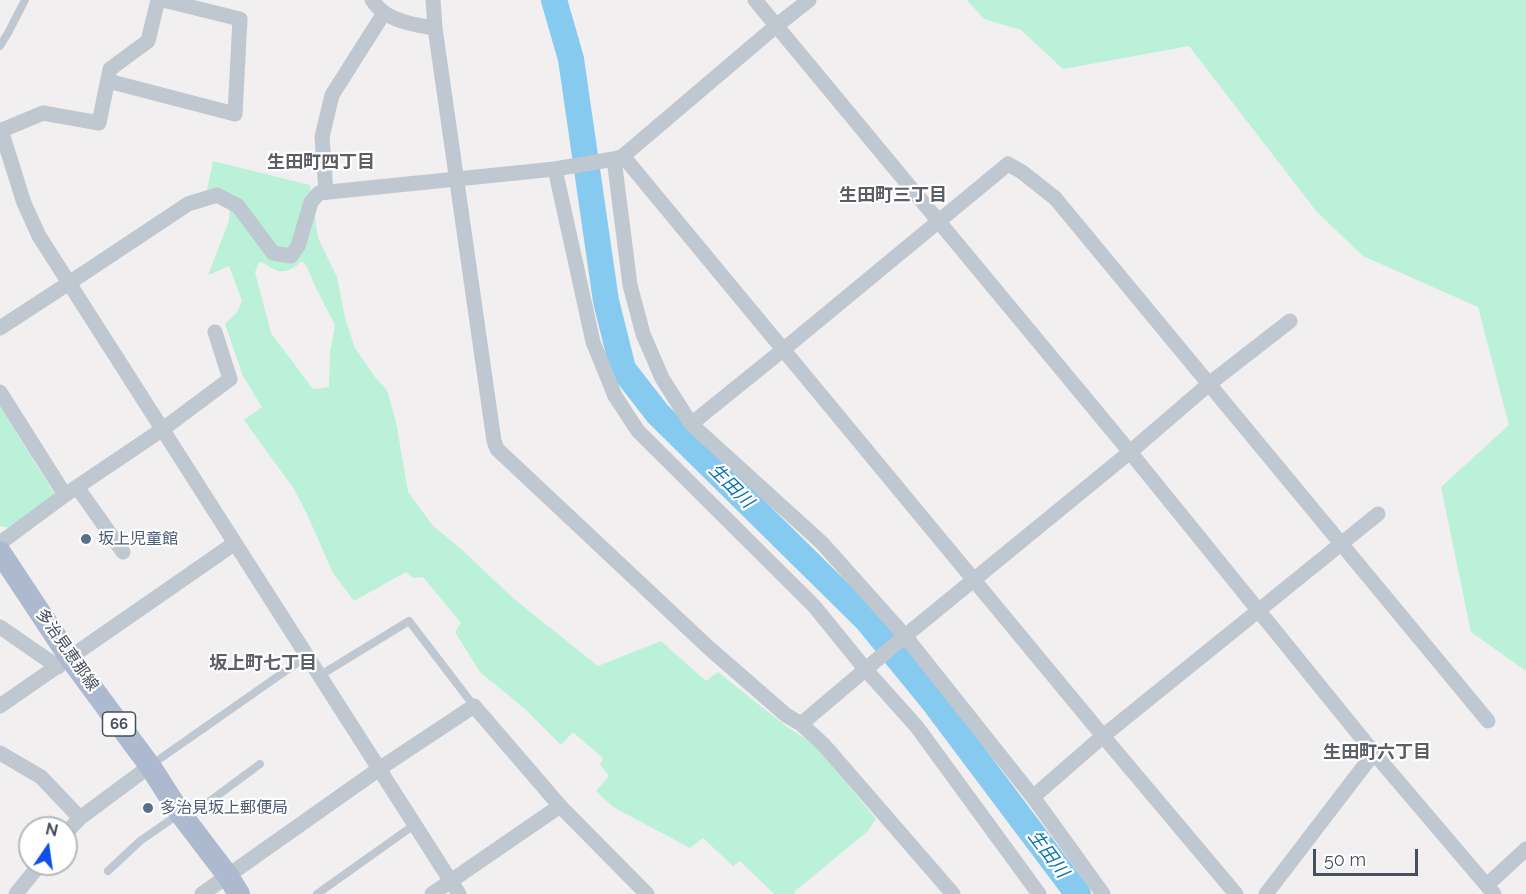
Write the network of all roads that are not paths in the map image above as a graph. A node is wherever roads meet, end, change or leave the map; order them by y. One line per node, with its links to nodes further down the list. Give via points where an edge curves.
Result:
1 (25, 0): 11 (lane)
2 (158, 0): 12 (street, via 148,41 110,69)
3 (163, 0): 12 (street, via 240,19 235,114)
4 (372, 0): 8 (street)
5 (433, 0): 10 (street)
6 (755, 0): 9 (street)
7 (809, 0): 9 (street)
8 (384, 13): 10 (street); 17 (street, via 332,95 322,137)
9 (776, 26): 14 (street); 18 (street)
10 (435, 28): 16 (street)
11 (0, 46)
12 (108, 81): 13 (street, via 99,123 43,114)
13 (0, 129): 19 (street, via 24,203 39,236)
14 (619, 158): 15 (street); 23 (street); 26 (street, via 630,285 643,334 662,378)
15 (555, 169): 16 (street); 42 (street, via 594,342 615,396 638,431 814,606)
16 (457, 179): 17 (street); 47 (street, via 497,449 709,648)
17 (326, 192): 19 (street, via 310,202 298,246 291,256 273,253 238,206 217,195 188,204)
18 (938, 221): 23 (street); 24 (street, via 1008,164 1022,172 1055,198); 28 (street)
19 (69, 283): 21 (street); 27 (street)
20 (1290, 321): 24 (street)
21 (0, 328)
22 (214, 332): 27 (street, via 230,379)
23 (784, 349): 26 (street); 36 (street)
24 (1209, 384): 28 (street); 33 (street)
25 (0, 392): 29 (street)
26 (691, 424): 39 (street, via 822,543)
27 (163, 429): 29 (street); 32 (street)
28 (1130, 452): 36 (street); 37 (street)
29 (71, 491): 31 (street); 35 (street)
30 (1378, 514): 33 (street)
31 (0, 543)
32 (235, 543): 40 (street); 41 (street)
33 (1340, 544): 37 (street); 46 (street)
34 (0, 552): 41 (main road, 多治見恵那線 / 66)
35 (123, 552)
36 (974, 580): 39 (street); 48 (street)
37 (1258, 610): 48 (street); 50 (street)
38 (0, 627): 41 (street)
39 (905, 636): 42 (street); 54 (street)
40 (307, 656): 43 (street); 52 (lane)
41 (64, 662): 44 (street); 52 (main road, 多治見恵那線 / 66)
42 (866, 670): 47 (street); 72 (street, via 917,728)
43 (319, 676): 45 (lane, via 409,621); 53 (street)
44 (0, 706)
45 (474, 706): 53 (street); 55 (street)
46 (1488, 721)
47 (801, 724): 71 (street, via 823,744)
48 (1103, 736): 54 (street); 74 (street)
49 (0, 753): 57 (street, via 41,777)
50 (1374, 753): 65 (street); 75 (street)
51 (260, 764): 56 (lane)
52 (150, 766): 56 (main road, 多治見恵那線 / 66); 57 (street)
53 (379, 769): 59 (street); 63 (street)
54 (1033, 797): 73 (street)
55 (560, 806): 64 (street); 70 (street)
56 (183, 816): 61 (lane, via 140,841); 63 (main road, 多治見恵那線 / 66)
57 (80, 818): 58 (street)
58 (78, 820)
59 (414, 825): 64 (street); 68 (lane)
60 (1526, 849): 65 (street)
61 (108, 871)
62 (30, 876): 66 (street)
63 (233, 885): 67 (street, via 210,887)
64 (455, 887): 69 (street)
65 (1491, 890)
66 (16, 894)
67 (202, 894)
68 (317, 894)
69 (432, 894)
70 (647, 894)
71 (953, 894)
72 (1039, 894)
73 (1103, 894)
74 (1236, 894)
75 (1266, 894)

